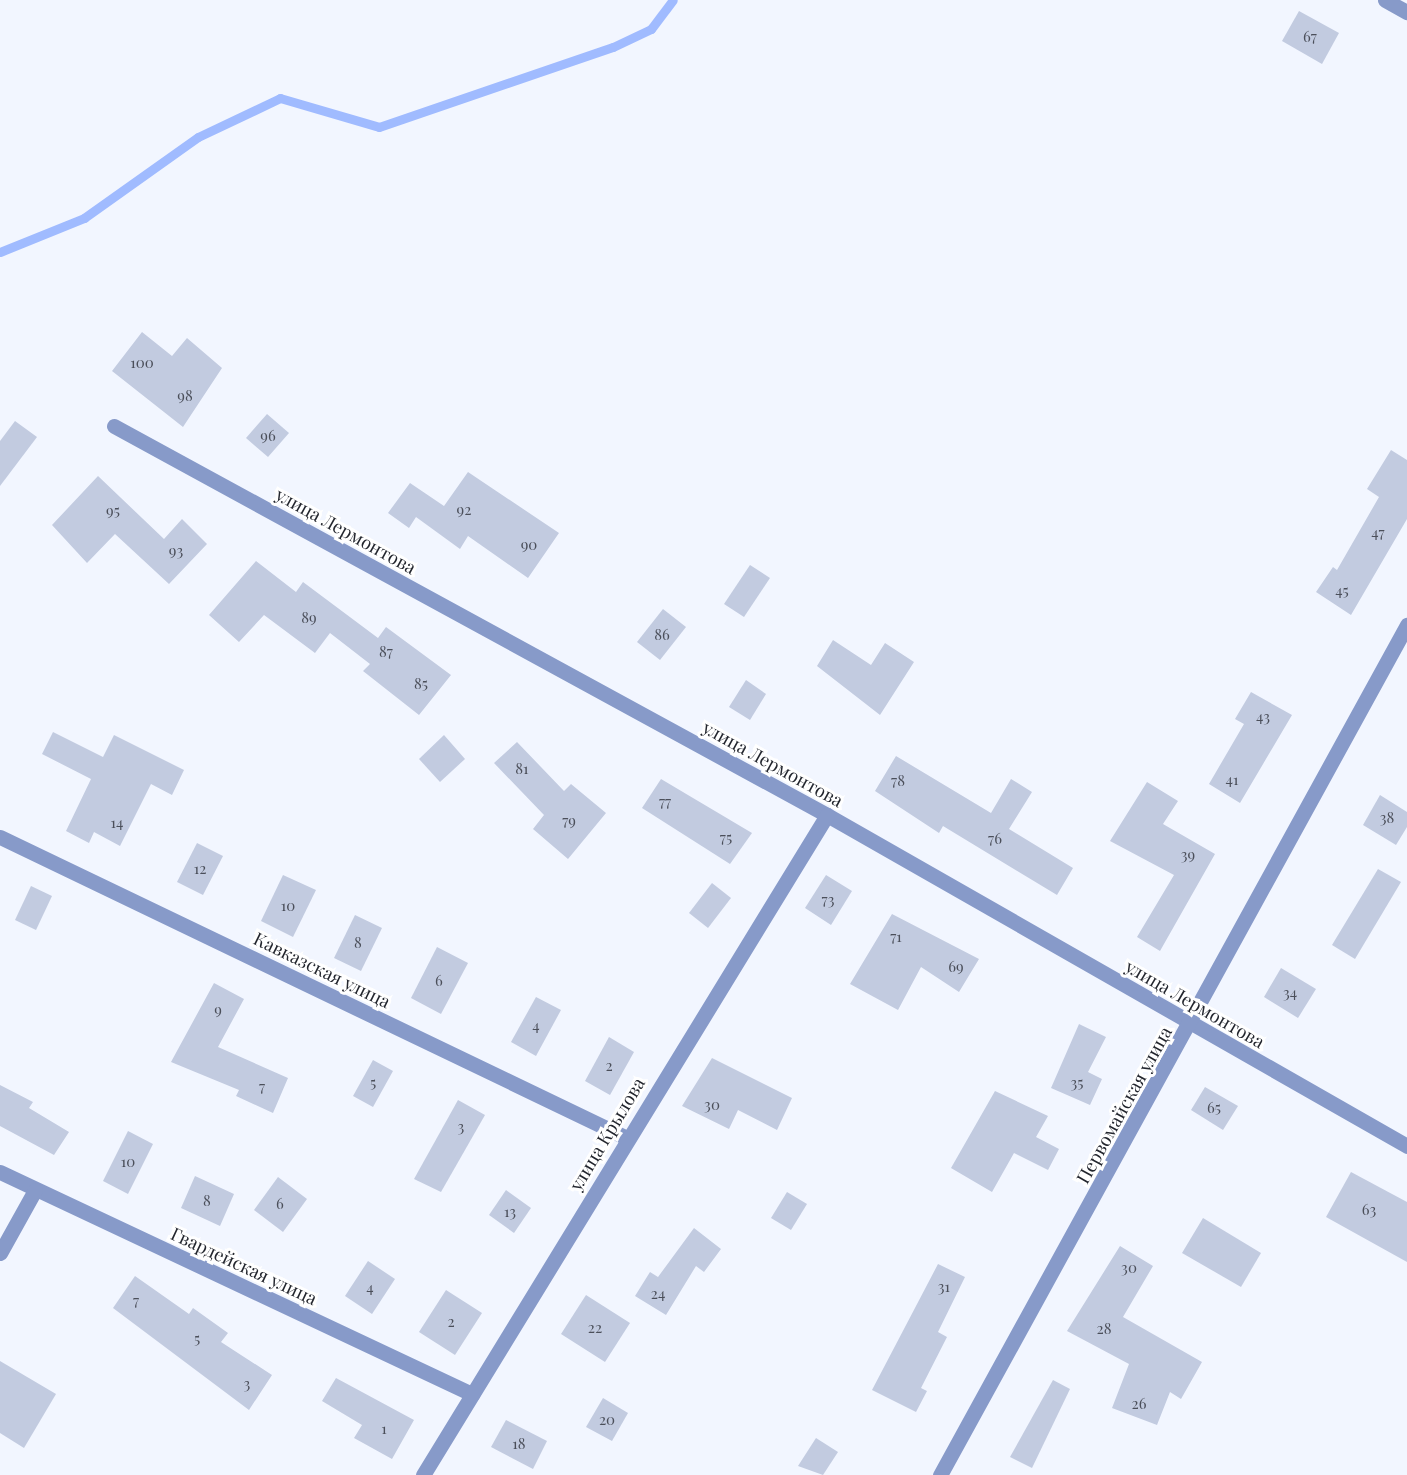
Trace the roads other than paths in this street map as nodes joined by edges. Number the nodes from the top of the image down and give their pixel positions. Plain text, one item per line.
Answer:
1 (1385, 0) edge
2 (1407, 12) edge
3 (114, 426) dead end
4 (1407, 625) edge
5 (827, 815) junction
6 (0, 837) edge
7 (1190, 1024) junction
8 (627, 1138) junction
9 (1407, 1146) edge
10 (0, 1172) edge
11 (34, 1190) junction
12 (0, 1253) edge
13 (472, 1394) junction
14 (423, 1475) edge
15 (940, 1475) edge

1 - 2 street
3 - 5 street, улица Лермонтова
4 - 7 street, Первомайская улица
5 - 7 street, улица Лермонтова
5 - 8 street, улица Крылова
6 - 8 street, Кавказская улица
7 - 9 street, улица Лермонтова
7 - 15 street, Первомайская улица
8 - 13 street, улица Крылова
10 - 11 street, Гвардейская улица
11 - 12 street
11 - 13 street, Гвардейская улица
13 - 14 street, улица Крылова

